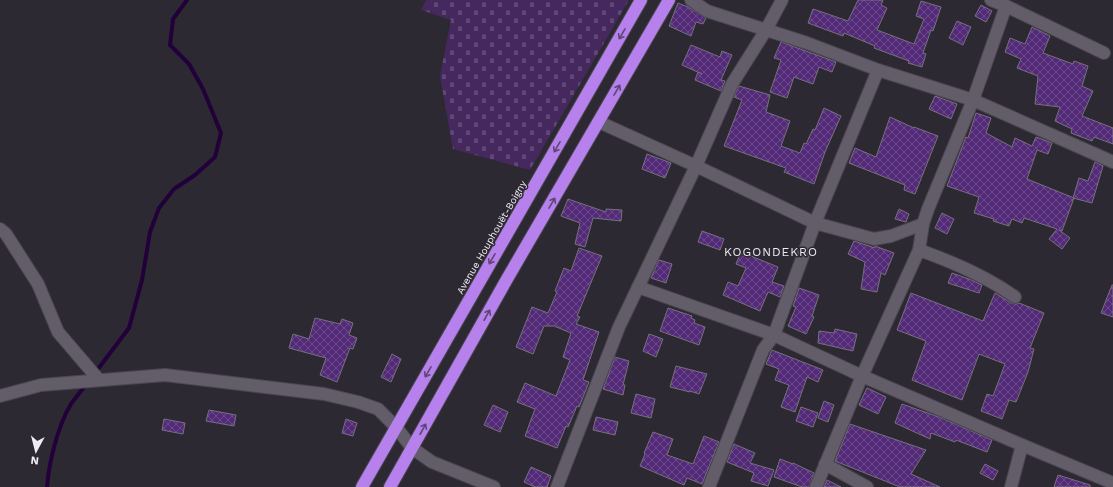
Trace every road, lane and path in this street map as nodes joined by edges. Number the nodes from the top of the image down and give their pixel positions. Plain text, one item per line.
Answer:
1 (641, 0) edge
2 (668, 0) edge
3 (691, 0) edge
4 (782, 0) edge
5 (991, 0) edge
6 (1006, 6) junction
7 (766, 30) junction
8 (1104, 53) dead end
9 (878, 70) junction
10 (973, 100) junction
11 (599, 122) junction
12 (1113, 162) edge
13 (696, 166) junction
14 (815, 223) junction
15 (923, 224) junction
16 (0, 229) edge
17 (919, 250) junction
18 (638, 287) junction
19 (1015, 297) dead end
20 (774, 335) junction
21 (862, 376) junction
22 (99, 380) junction
23 (0, 396) edge
24 (396, 427) junction
25 (1022, 445) junction
26 (412, 448) junction
27 (825, 464) junction
28 (1113, 483) edge
29 (362, 487) edge
30 (390, 487) edge
31 (494, 487) edge
32 (557, 487) edge
33 (709, 487) edge
34 (816, 487) edge
35 (868, 487) edge
36 (1010, 487) edge

1 -> 24 highway, Avenue Houphouët-Boigny
11 -> 2 highway
3 - 7 street
4 - 7 street
5 - 6 street
6 - 8 street
6 - 10 street
7 - 9 street
7 - 13 street
9 - 10 street
9 - 14 street
10 - 12 street
10 - 15 street
11 - 13 street
26 -> 11 highway
13 - 14 street
13 - 18 street
14 - 15 street
14 - 20 street
15 - 17 street
16 - 22 street
17 - 19 street
17 - 21 street
18 - 20 street
18 - 32 street
20 - 21 street
20 - 33 street
21 - 25 street
21 - 27 street
22 - 23 street
22 - 24 street
24 - 26 street
24 - 29 highway, Avenue Houphouët-Boigny
25 - 28 street
25 - 36 street
26 - 30 highway
26 - 31 street
27 - 34 street
27 - 35 street

